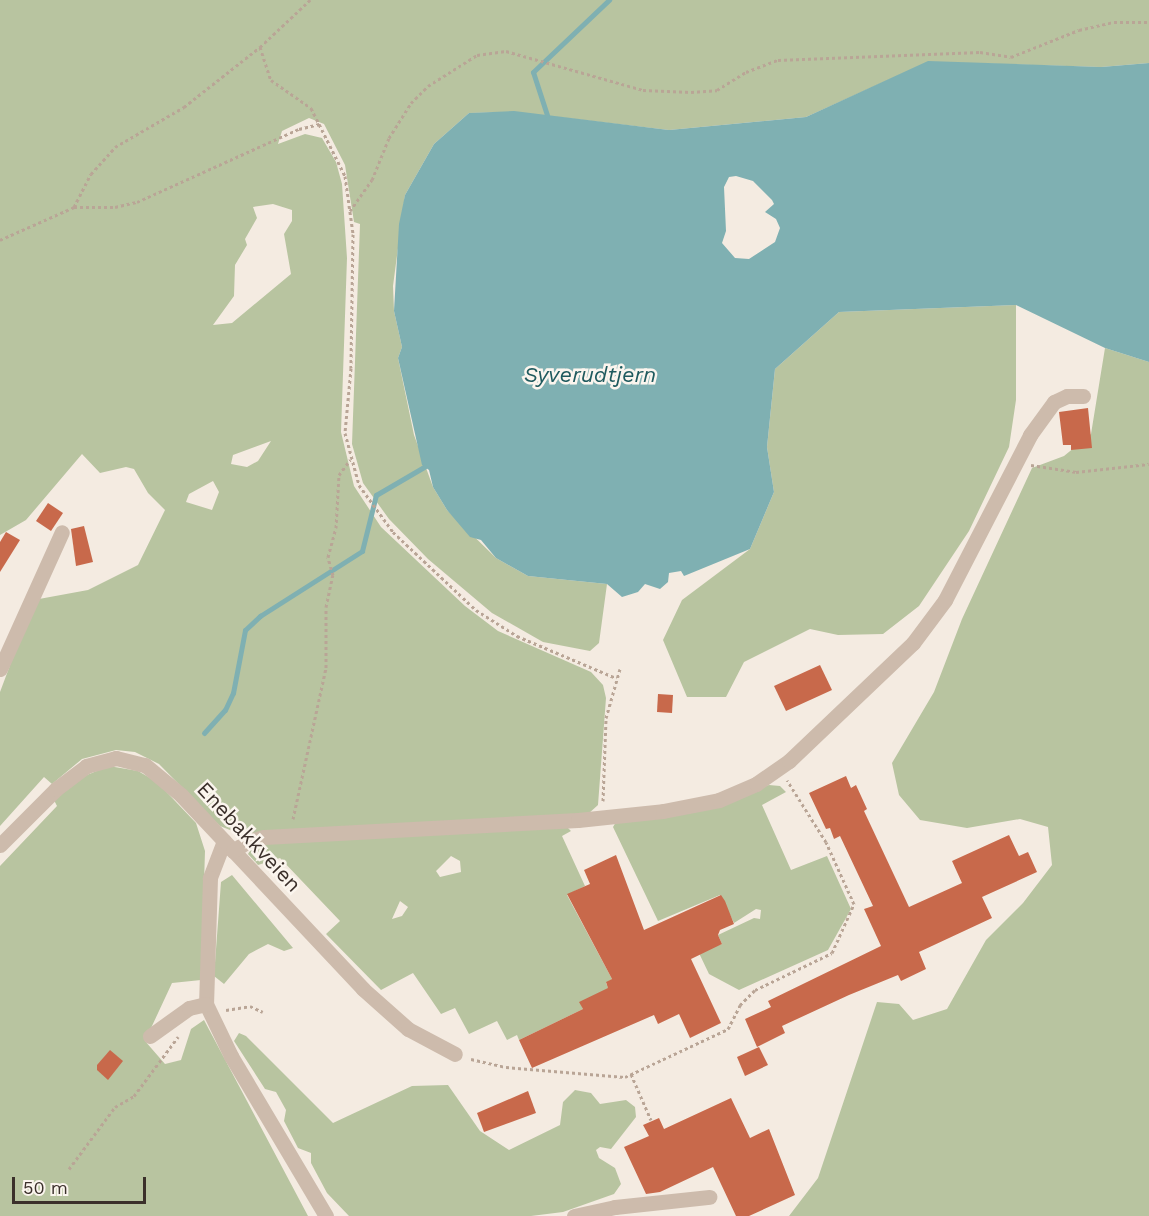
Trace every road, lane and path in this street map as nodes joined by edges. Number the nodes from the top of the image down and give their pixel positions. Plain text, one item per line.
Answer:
1 (310, 0) edge
2 (1149, 22) edge
3 (260, 47) junction
4 (320, 124) junction
5 (74, 207) junction
6 (350, 211) junction
7 (0, 240) edge
8 (1083, 396) dead end
9 (350, 460) junction
10 (1014, 462) junction
11 (1149, 464) edge
12 (62, 532) dead end
13 (0, 669) edge
14 (620, 669) dead end
15 (616, 678) junction
16 (779, 769) junction
17 (603, 818) junction
18 (293, 835) junction
19 (0, 845) edge
20 (229, 846) junction
21 (208, 1009) junction
22 (263, 1012) dead end
23 (150, 1036) dead end
24 (455, 1054) joint
25 (160, 1057) dead end
26 (631, 1074) junction
27 (651, 1120) dead end
28 (69, 1169) dead end
29 (709, 1197) dead end
30 (326, 1216) edge
31 (574, 1216) edge

1 - 3 path
2 - 6 path
3 - 4 path
3 - 5 path
4 - 5 path
4 - 6 path
5 - 7 path
6 - 9 path
8 - 10 street
9 - 15 path
9 - 18 path
10 - 11 path
10 - 16 street
12 - 13 street
14 - 15 path
15 - 17 path
16 - 17 street
16 - 26 path
17 - 18 street
18 - 20 street
19 - 20 street, Enebakkveien
20 - 21 street
20 - 24 street, Enebakkveien
21 - 22 path
21 - 23 street
21 - 30 street
24 - 26 path
25 - 28 path
26 - 27 path
29 - 31 street

